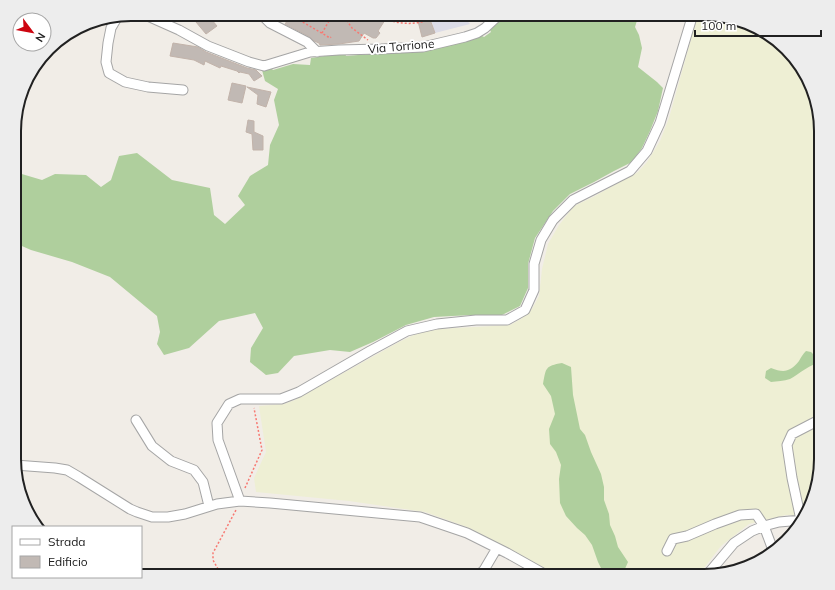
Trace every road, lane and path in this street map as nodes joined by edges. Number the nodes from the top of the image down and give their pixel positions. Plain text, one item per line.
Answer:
1 (159, 21) edge
2 (269, 21) edge
3 (300, 21) edge
4 (329, 21) edge
5 (347, 21) edge
6 (392, 21) edge
7 (426, 21) edge
8 (492, 21) edge
9 (691, 21) edge
10 (114, 22) edge
11 (321, 33) junction
12 (331, 37) dead end
13 (369, 41) dead end
14 (318, 52) junction
15 (183, 90) dead end
16 (252, 400) junction
17 (136, 420) dead end
18 (814, 423) edge
19 (21, 466) edge
20 (245, 488) dead end
21 (240, 502) junction
22 (209, 506) junction
23 (800, 513) edge
24 (796, 521) edge
25 (764, 526) junction
26 (771, 546) edge
27 (497, 548) junction
28 (667, 551) dead end
29 (713, 568) edge
30 (218, 569) edge
31 (485, 569) edge
32 (535, 569) edge

1 - 14 street, Via Torrione
2 - 14 street
3 - 11 path
4 - 11 path
5 - 13 path
6 - 7 path
8 - 14 street, Via Torrione
9 - 16 street
10 - 15 street
11 - 12 path
16 - 20 path
16 - 21 street
17 - 22 street
18 - 23 street
19 - 22 street
21 - 22 street
21 - 27 street
21 - 30 path
24 - 25 street
25 - 26 street
25 - 28 street
25 - 29 street
27 - 31 street
27 - 32 street

